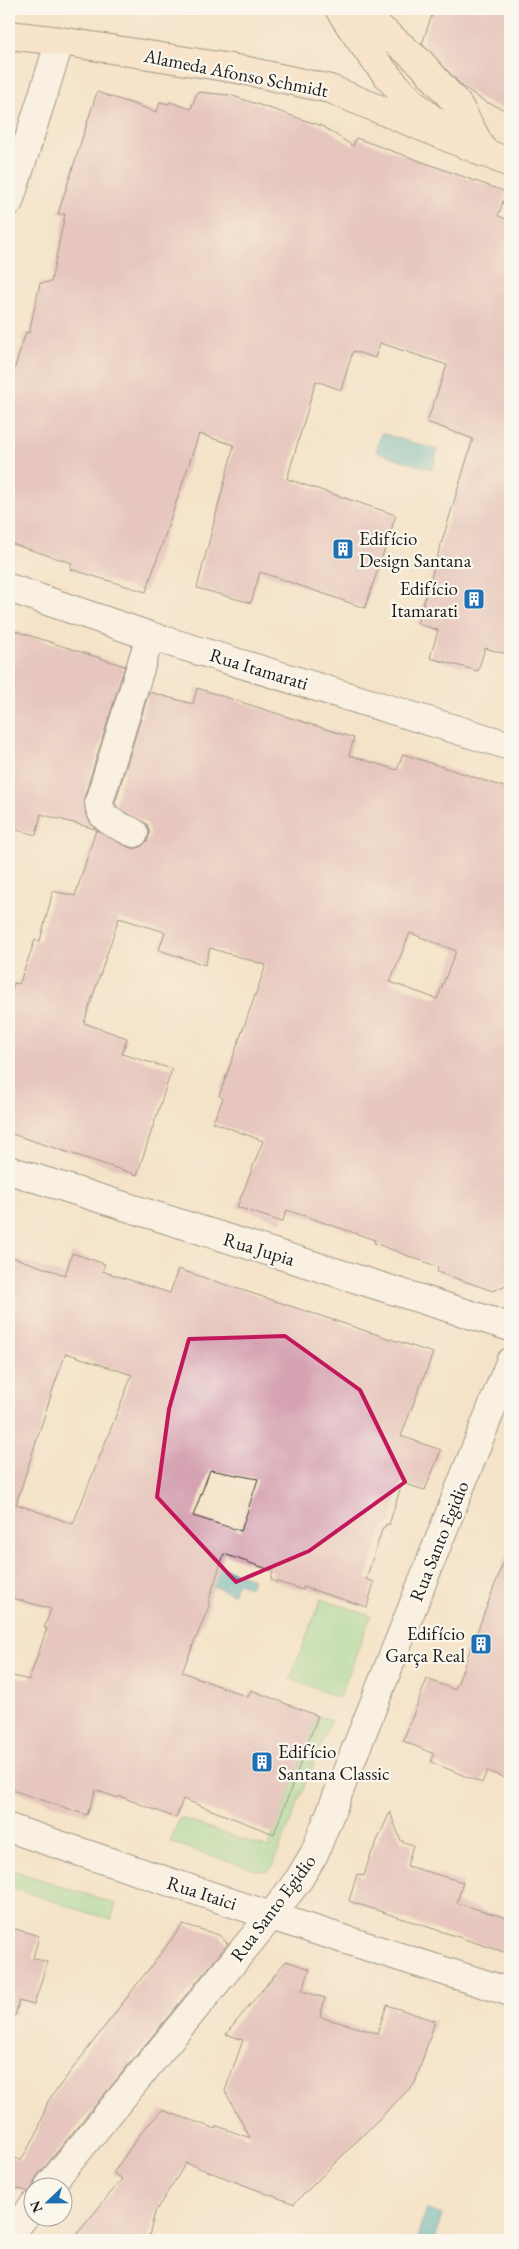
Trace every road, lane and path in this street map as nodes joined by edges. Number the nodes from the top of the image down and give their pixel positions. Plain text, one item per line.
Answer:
1 (339, 9) edge
2 (346, 9) edge
3 (9, 35) edge
4 (60, 41) junction
5 (484, 153) junction
6 (510, 163) edge
7 (9, 202) edge
8 (9, 588) edge
9 (150, 636) junction
10 (510, 746) edge
11 (134, 832) dead end
12 (9, 1170) edge
13 (510, 1327) edge
14 (510, 1362) edge
15 (9, 1828) edge
16 (271, 1916) junction
17 (510, 1992) edge
18 (57, 2176) edge
19 (22, 2220) edge
20 (9, 2236) edge

1 - 5 main road
2 - 5 main road
3 - 4 main road, Alameda Afonso Schmidt
4 - 5 main road, Alameda Afonso Schmidt
4 - 7 street
5 - 6 main road, Alameda Afonso Schmidt
8 - 9 street, Rua Itamarati
9 - 10 street, Rua Itamarati
9 - 11 street
12 - 13 street, Rua Jupia
14 - 16 street, Rua Santo Egidio
15 - 16 street, Rua Itaici
16 - 17 street, Rua Itaici
16 - 18 street, Rua Santo Egidio
19 - 20 street

